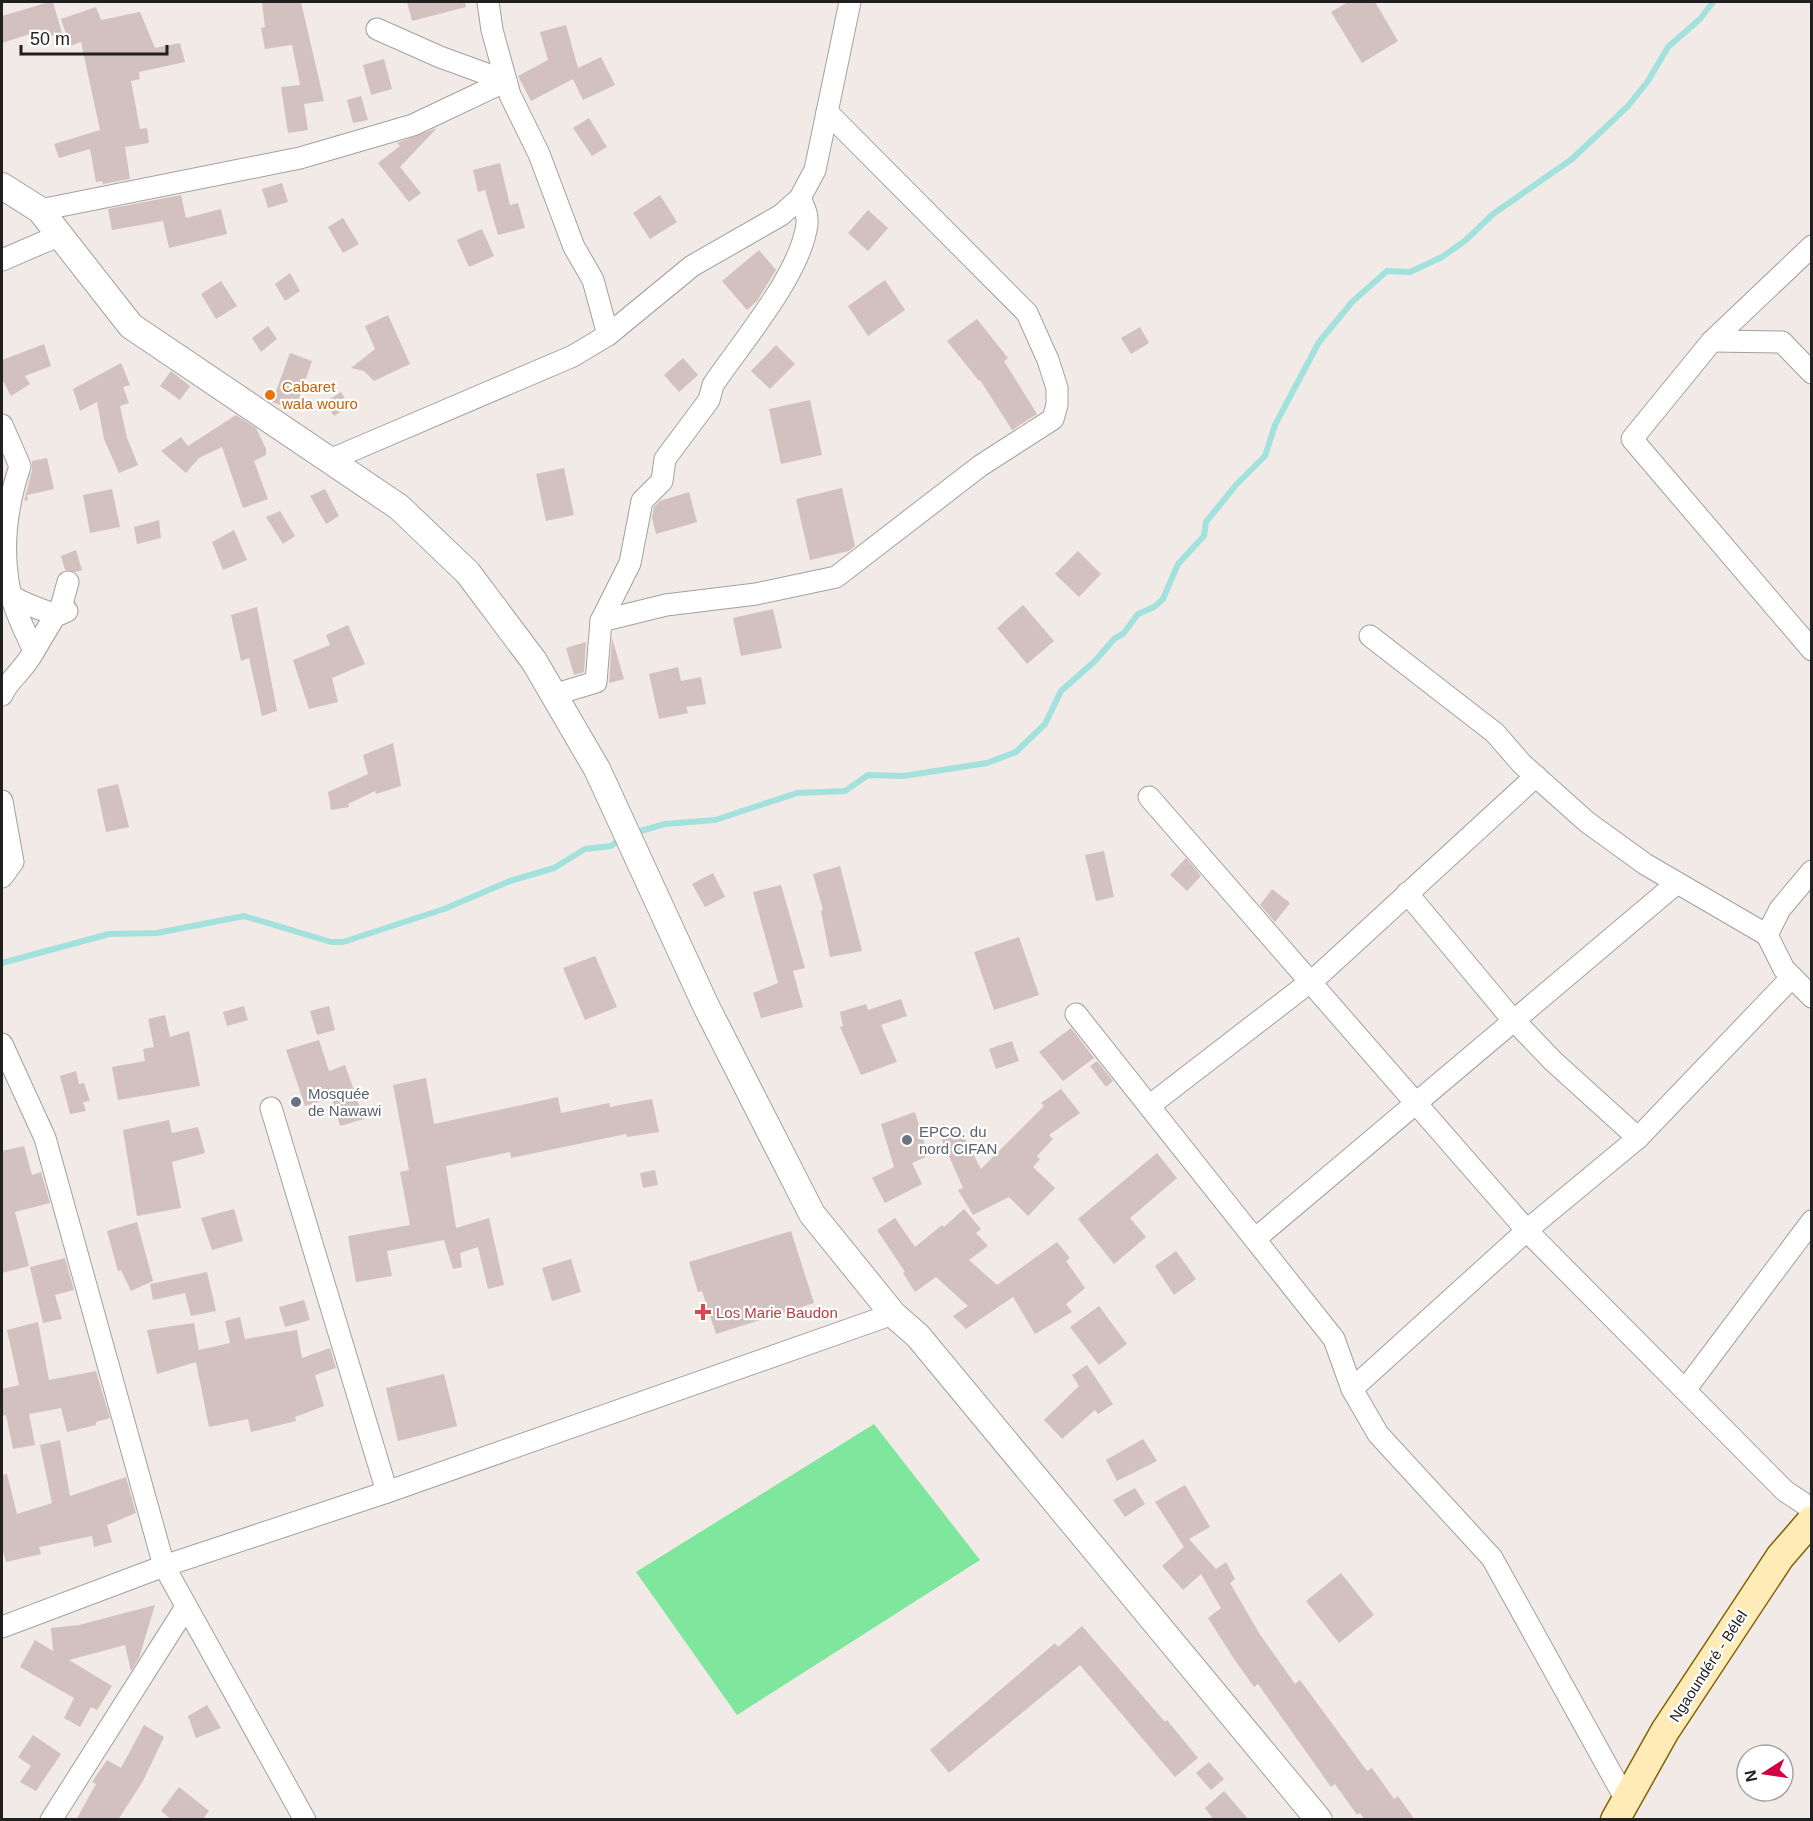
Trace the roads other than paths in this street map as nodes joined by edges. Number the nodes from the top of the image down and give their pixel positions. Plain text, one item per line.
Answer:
1 (488, 2) edge
2 (850, 2) edge
3 (377, 29) dead end
4 (506, 81) junction
5 (827, 112) junction
6 (2, 186) edge
7 (800, 198) junction
8 (40, 210) junction
9 (58, 236) junction
10 (1812, 246) edge
11 (2, 260) edge
12 (608, 335) junction
13 (1712, 341) junction
14 (1812, 373) edge
15 (2, 425) edge
16 (332, 459) junction
17 (68, 582) dead end
18 (7, 592) edge
19 (61, 614) junction
20 (601, 621) junction
21 (1370, 636) dead end
22 (1812, 650) edge
23 (34, 651) junction
24 (553, 694) junction
25 (2, 695) edge
26 (1536, 776) junction
27 (1149, 797) dead end
28 (2, 801) edge
29 (1812, 871) edge
30 (2, 877) edge
31 (1677, 883) junction
32 (1407, 893) junction
33 (1767, 935) junction
34 (1792, 977) junction
35 (1310, 982) junction
36 (1812, 997) edge
37 (1076, 1014) dead end
38 (1514, 1020) junction
39 (2, 1044) edge
40 (1416, 1103) junction
41 (1149, 1106) junction
42 (271, 1107) dead end
43 (1638, 1137) junction
44 (1812, 1221) edge
45 (1527, 1230) junction
46 (1255, 1239) junction
47 (893, 1314) junction
48 (1352, 1389) junction
49 (1685, 1390) junction
50 (387, 1492) junction
51 (1812, 1509) edge
52 (1812, 1520) edge
53 (164, 1566) junction
54 (186, 1607) junction
55 (2, 1627) edge
56 (1621, 1810) edge
57 (51, 1820) edge
58 (305, 1820) edge
59 (1319, 1820) edge

1 - 4 street
2 - 5 street
3 - 4 street
4 - 8 street
4 - 12 street
5 - 7 street
5 - 20 street
6 - 8 street
7 - 12 street
7 - 20 street
8 - 9 street
9 - 11 street
9 - 16 street
10 - 13 street
12 - 16 street
13 - 14 street
13 - 22 street
15 - 18 street
16 - 24 street
17 - 19 street
18 - 19 street
18 - 23 street
19 - 23 street
20 - 24 street
21 - 26 street
23 - 25 street
24 - 47 street
26 - 31 street
26 - 32 street
27 - 35 street
28 - 30 street
29 - 33 street
31 - 33 street
31 - 38 street
32 - 35 street
32 - 38 street
33 - 34 street
34 - 36 street
34 - 43 street
35 - 40 street
35 - 41 street
37 - 41 street
38 - 40 street
38 - 43 street
39 - 53 street
40 - 45 street
40 - 46 street
41 - 46 street
42 - 50 street
43 - 45 street
44 - 49 street
45 - 48 street
45 - 49 street
46 - 48 street
47 - 50 street
47 - 59 street
48 - 56 street
49 - 51 street
50 - 53 street
52 - 56 main road, Ngaoundéré - Bélel
53 - 54 street
53 - 55 street
54 - 57 street
54 - 58 street

